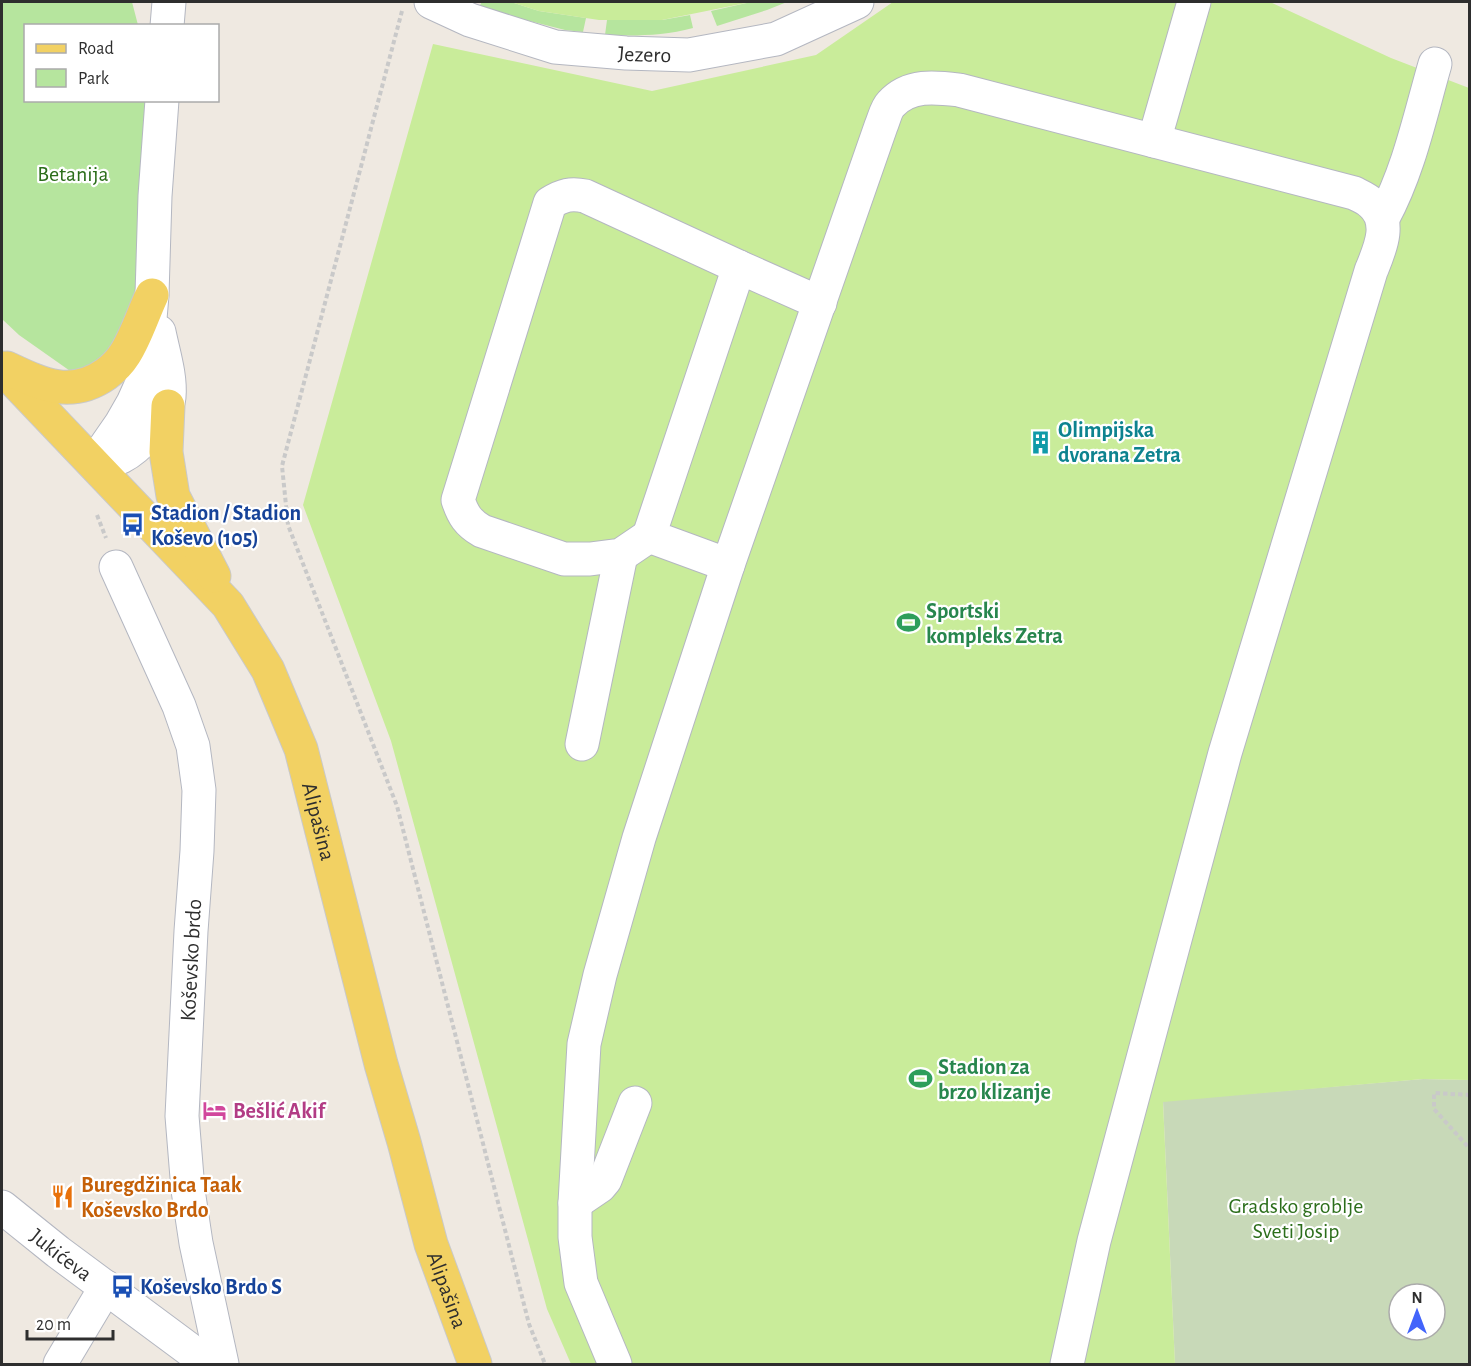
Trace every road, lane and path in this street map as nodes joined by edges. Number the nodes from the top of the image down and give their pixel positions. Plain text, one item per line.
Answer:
1 (404, 2) edge
2 (431, 2) edge
3 (857, 2) edge
4 (1194, 2) edge
5 (1435, 64) dead end
6 (162, 102) edge
7 (1154, 141) junction
8 (1383, 218) junction
9 (739, 267) junction
10 (152, 295) junction
11 (820, 303) junction
12 (2, 367) edge
13 (168, 406) junction
14 (94, 463) junction
15 (649, 536) junction
16 (621, 555) junction
17 (728, 566) junction
18 (116, 567) dead end
19 (228, 605) junction
20 (582, 744) dead end
21 (1470, 1095) edge
22 (635, 1103) dead end
23 (1470, 1149) edge
24 (574, 1203) junction
25 (2, 1207) edge
26 (106, 1287) junction
27 (60, 1365) edge
28 (209, 1365) edge
29 (222, 1365) edge
30 (475, 1365) edge
31 (545, 1365) edge
32 (615, 1365) edge
33 (1067, 1365) edge

1 - 31 path
2 - 3 street, Jezero
4 - 7 street
5 - 8 street
6 - 10 street
7 - 8 street
7 - 11 street
8 - 33 street
9 - 11 street
9 - 15 street
9 - 16 street
10 - 12 main road
10 - 13 street
10 - 14 street
11 - 17 street
12 - 14 main road, Alipašina
13 - 14 street
13 - 19 main road
14 - 19 main road, Alipašina
15 - 16 street
15 - 17 street
16 - 20 street
17 - 24 street
18 - 29 street, Koševsko brdo
19 - 30 main road, Alipašina
21 - 23 path
22 - 24 street
24 - 32 street
25 - 26 street, Jukićeva
26 - 27 street
26 - 28 street, Jukićeva

